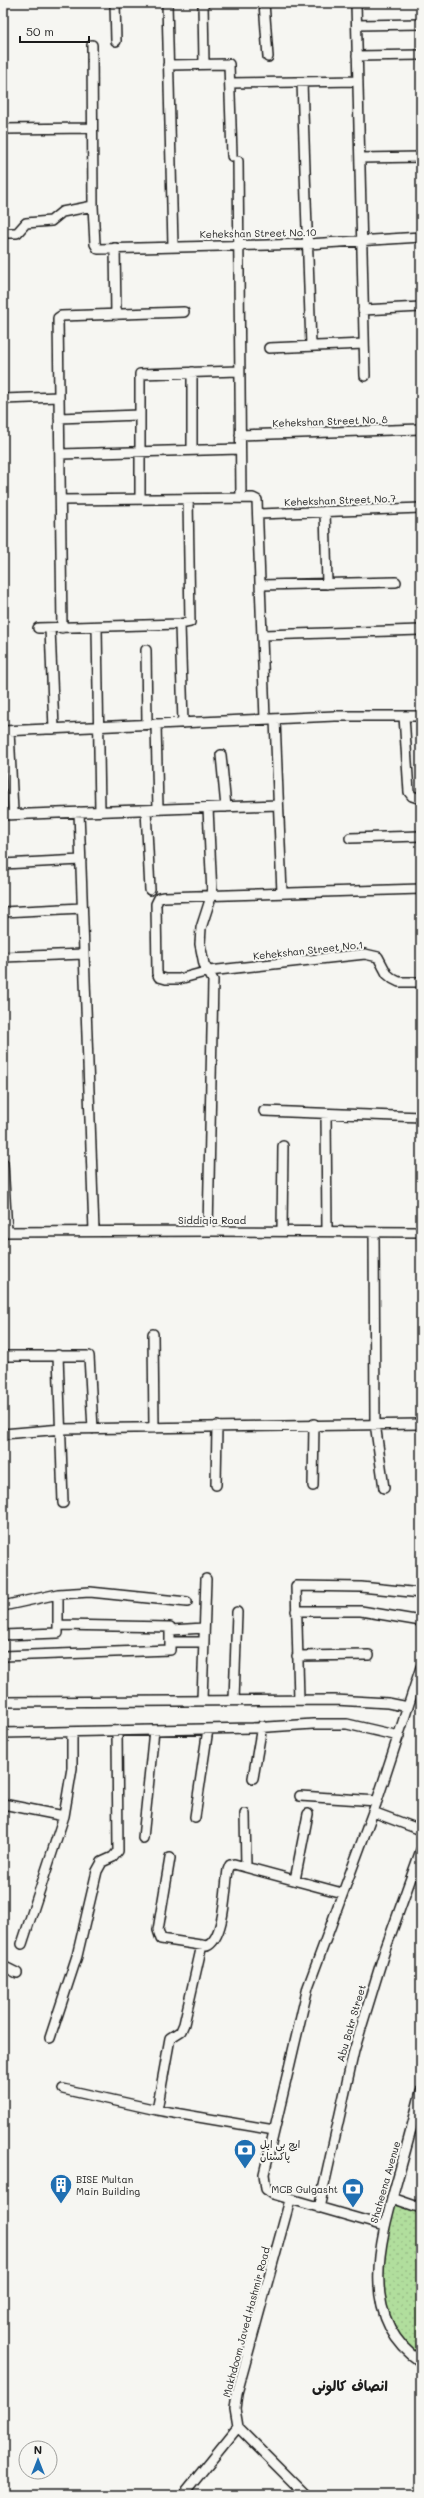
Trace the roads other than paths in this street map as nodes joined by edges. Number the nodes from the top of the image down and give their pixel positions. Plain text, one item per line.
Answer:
1 (116, 3) edge
2 (167, 3) edge
3 (204, 3) edge
4 (264, 3) edge
5 (356, 3) edge
6 (421, 24) edge
7 (356, 25) junction
8 (116, 41) dead end
9 (92, 45) dead end
10 (421, 55) edge
11 (357, 56) junction
12 (268, 57) dead end
13 (204, 64) junction
14 (168, 65) junction
15 (358, 81) junction
16 (302, 82) junction
17 (231, 84) junction
18 (92, 128) junction
19 (3, 129) edge
20 (421, 157) edge
21 (360, 158) junction
22 (93, 206) junction
23 (3, 233) edge
24 (421, 237) edge
25 (362, 240) junction
26 (308, 244) junction
27 (238, 245) junction
28 (172, 246) junction
29 (115, 248) junction
30 (421, 307) edge
31 (363, 310) junction
32 (184, 312) dead end
33 (116, 315) junction
34 (364, 344) junction
35 (311, 346) junction
36 (269, 348) dead end
37 (239, 371) junction
38 (192, 372) junction
39 (365, 376) dead end
40 (59, 397) junction
41 (3, 399) edge
42 (139, 415) junction
43 (59, 418) junction
44 (421, 429) edge
45 (240, 435) junction
46 (240, 449) junction
47 (192, 450) junction
48 (140, 452) junction
49 (60, 454) junction
50 (241, 498) junction
51 (140, 499) junction
52 (188, 499) junction
53 (61, 500) junction
54 (421, 508) edge
55 (325, 511) junction
56 (259, 514) junction
57 (396, 582) dead end
58 (326, 584) junction
59 (261, 585) junction
60 (180, 624) junction
61 (38, 628) dead end
62 (50, 628) junction
63 (62, 628) junction
64 (98, 628) junction
65 (421, 630) edge
66 (263, 635) junction
67 (146, 650) dead end
68 (404, 716) junction
69 (421, 716) edge
70 (270, 719) junction
71 (183, 723) junction
72 (151, 724) junction
73 (98, 726) junction
74 (54, 729) junction
75 (6, 731) edge
76 (221, 755) dead end
77 (421, 799) edge
78 (278, 805) junction
79 (226, 807) junction
80 (208, 808) junction
81 (158, 809) junction
82 (146, 810) junction
83 (13, 811) dead end
84 (100, 811) junction
85 (79, 812) junction
86 (3, 815) edge
87 (421, 836) edge
88 (350, 838) dead end
89 (81, 860) junction
90 (3, 864) edge
91 (421, 888) edge
92 (150, 890) dead end
93 (282, 892) junction
94 (212, 894) junction
95 (82, 908) junction
96 (3, 912) edge
97 (84, 954) junction
98 (3, 958) edge
99 (209, 971) junction
100 (421, 982) edge
101 (264, 1111) dead end
102 (326, 1114) junction
103 (421, 1117) edge
104 (283, 1146) dead end
105 (3, 1163) edge
106 (208, 1230) junction
107 (94, 1231) junction
108 (282, 1231) junction
109 (327, 1231) junction
110 (5, 1232) edge
111 (374, 1232) junction
112 (421, 1232) edge
113 (153, 1334) dead end
114 (3, 1356) edge
115 (58, 1356) junction
116 (374, 1423) junction
117 (314, 1424) junction
118 (421, 1424) edge
119 (217, 1426) junction
120 (154, 1428) junction
121 (62, 1429) junction
122 (93, 1429) junction
123 (3, 1434) edge
124 (216, 1484) dead end
125 (313, 1486) dead end
126 (384, 1488) dead end
127 (63, 1503) dead end
128 (206, 1579) dead end
129 (421, 1593) edge
130 (58, 1594) junction
131 (187, 1602) dead end
132 (3, 1606) edge
133 (296, 1611) junction
134 (237, 1612) dead end
135 (421, 1621) edge
136 (59, 1625) junction
137 (204, 1628) junction
138 (171, 1630) junction
139 (3, 1635) edge
140 (170, 1642) junction
141 (204, 1642) junction
142 (369, 1655) dead end
143 (3, 1656) edge
144 (298, 1656) junction
145 (421, 1667) edge
146 (202, 1700) junction
147 (234, 1700) junction
148 (299, 1700) junction
149 (3, 1702) edge
150 (408, 1707) junction
151 (262, 1726) junction
152 (208, 1729) junction
153 (154, 1730) junction
154 (117, 1731) junction
155 (72, 1732) junction
156 (3, 1733) edge
157 (398, 1736) junction
158 (253, 1778) dead end
159 (300, 1796) dead end
160 (377, 1801) junction
161 (3, 1804) edge
162 (373, 1812) junction
163 (246, 1814) dead end
164 (308, 1814) dead end
165 (64, 1816) junction
166 (195, 1817) dead end
167 (421, 1830) edge
168 (143, 1838) dead end
169 (421, 1850) edge
170 (170, 1858) dead end
171 (246, 1867) junction
172 (295, 1880) junction
173 (342, 1893) junction
174 (22, 1944) dead end
175 (202, 1946) junction
176 (3, 1966) edge
177 (17, 1973) dead end
178 (50, 2038) dead end
179 (63, 2089) dead end
180 (421, 2092) edge
181 (157, 2110) junction
182 (417, 2126) edge
183 (274, 2130) junction
184 (392, 2198) junction
185 (290, 2200) junction
186 (319, 2208) junction
187 (421, 2208) edge
188 (384, 2226) junction
189 (421, 2362) edge
190 (238, 2427) junction
191 (183, 2495) edge
192 (306, 2495) edge

1 - 8 street
2 - 14 street
3 - 13 street
4 - 12 street
5 - 7 street
6 - 7 street
7 - 11 street
9 - 18 street
10 - 11 street
11 - 15 street
13 - 14 street
13 - 17 street
14 - 28 street
15 - 16 street
15 - 21 street
16 - 17 street
16 - 26 street
17 - 27 street
18 - 19 street
18 - 22 street
20 - 21 street
21 - 25 street
22 - 23 street
22 - 29 street, Kehekshan Street No.10
24 - 25 street, Kehekshan Street No.10
25 - 26 street, Kehekshan Street No.10
25 - 31 street
26 - 27 street, Kehekshan Street No.10
26 - 35 street
27 - 28 street, Kehekshan Street No.10
27 - 37 street
28 - 29 street, Kehekshan Street No.10
29 - 33 street
30 - 31 street
31 - 34 street
32 - 33 street
33 - 40 street
34 - 35 street
34 - 39 street
35 - 36 street
37 - 38 street
37 - 45 street
38 - 42 street
38 - 47 street
40 - 41 street
40 - 43 street
42 - 43 street
42 - 48 street
43 - 49 street
44 - 45 street, Kehekshan Street No. 8
45 - 46 street
46 - 47 street
46 - 50 street
47 - 48 street
48 - 49 street
48 - 51 street
49 - 53 street
50 - 52 street
50 - 56 street
51 - 52 street
51 - 53 street
52 - 60 street
53 - 63 street
54 - 55 street, Kehekshan Street No.7
55 - 56 street, Kehekshan Street No.7
55 - 58 street
56 - 59 street
57 - 58 street
58 - 59 street
59 - 66 street
60 - 64 street
60 - 71 street
61 - 62 street
62 - 63 street
62 - 74 street
63 - 64 street
64 - 73 street
65 - 66 street
66 - 70 street
67 - 72 street
68 - 69 street
68 - 70 street
68 - 77 street
70 - 71 street
70 - 78 street
71 - 72 street
72 - 73 street
72 - 81 street
73 - 74 street
73 - 84 street
74 - 75 street
75 - 83 street
76 - 79 street
78 - 79 street
78 - 93 street
79 - 80 street
80 - 81 street
80 - 94 street
81 - 82 street
82 - 84 street
82 - 92 street
84 - 85 street
85 - 86 street
85 - 89 street
87 - 88 street
89 - 90 street
89 - 95 street
91 - 93 street
93 - 94 street
94 - 99 street
94 - 99 street, Kehekshan Street No.1
95 - 96 street
95 - 97 street
97 - 98 street
97 - 107 street
99 - 100 street, Kehekshan Street No.1
99 - 106 street
101 - 102 street
102 - 103 street
102 - 109 street
104 - 108 street
105 - 110 street
106 - 107 street, Siddiqia Road
106 - 108 street, Siddiqia Road
107 - 110 street, Siddiqia Road
108 - 109 street, Siddiqia Road
109 - 111 street, Siddiqia Road
111 - 112 street, Siddiqia Road
111 - 116 street
113 - 120 street
114 - 115 street
115 - 121 street
115 - 122 street
116 - 117 street
116 - 118 street
116 - 126 street
117 - 119 street
117 - 125 street
119 - 120 street
119 - 124 street
120 - 122 street
121 - 122 street
121 - 123 street
121 - 127 street
128 - 137 street
129 - 133 street
130 - 131 street
130 - 132 street
130 - 136 street
133 - 135 street
133 - 144 street
134 - 147 street
136 - 138 street
136 - 139 street
137 - 138 street
137 - 141 street
138 - 140 street
140 - 141 street
140 - 143 street
141 - 146 street
142 - 144 street
144 - 148 street
145 - 150 street
146 - 147 street
146 - 149 street
147 - 148 street
148 - 150 street
150 - 157 street
151 - 152 street
151 - 157 street
151 - 158 street
152 - 153 street
152 - 166 street
153 - 154 street
153 - 168 street
154 - 155 street
154 - 178 street
155 - 156 street
155 - 165 street
157 - 160 street
159 - 160 street
160 - 162 street
161 - 165 street
162 - 167 street
162 - 173 street
163 - 171 street
164 - 172 street
165 - 174 street
169 - 186 street, Abu Bakr Street
170 - 175 street
171 - 172 street
171 - 175 street
172 - 173 street
173 - 183 street
175 - 181 street
176 - 177 street
179 - 181 street
180 - 182 street, Shaheena Avenue
181 - 183 street
182 - 184 street, Shaheena Avenue
183 - 185 street
184 - 187 street
184 - 188 street, Shaheena Avenue
185 - 186 street
185 - 190 street, Makhdoom Javed Hashmir Road
186 - 188 street
188 - 189 street, Shaheena Avenue
190 - 191 street
190 - 192 street

